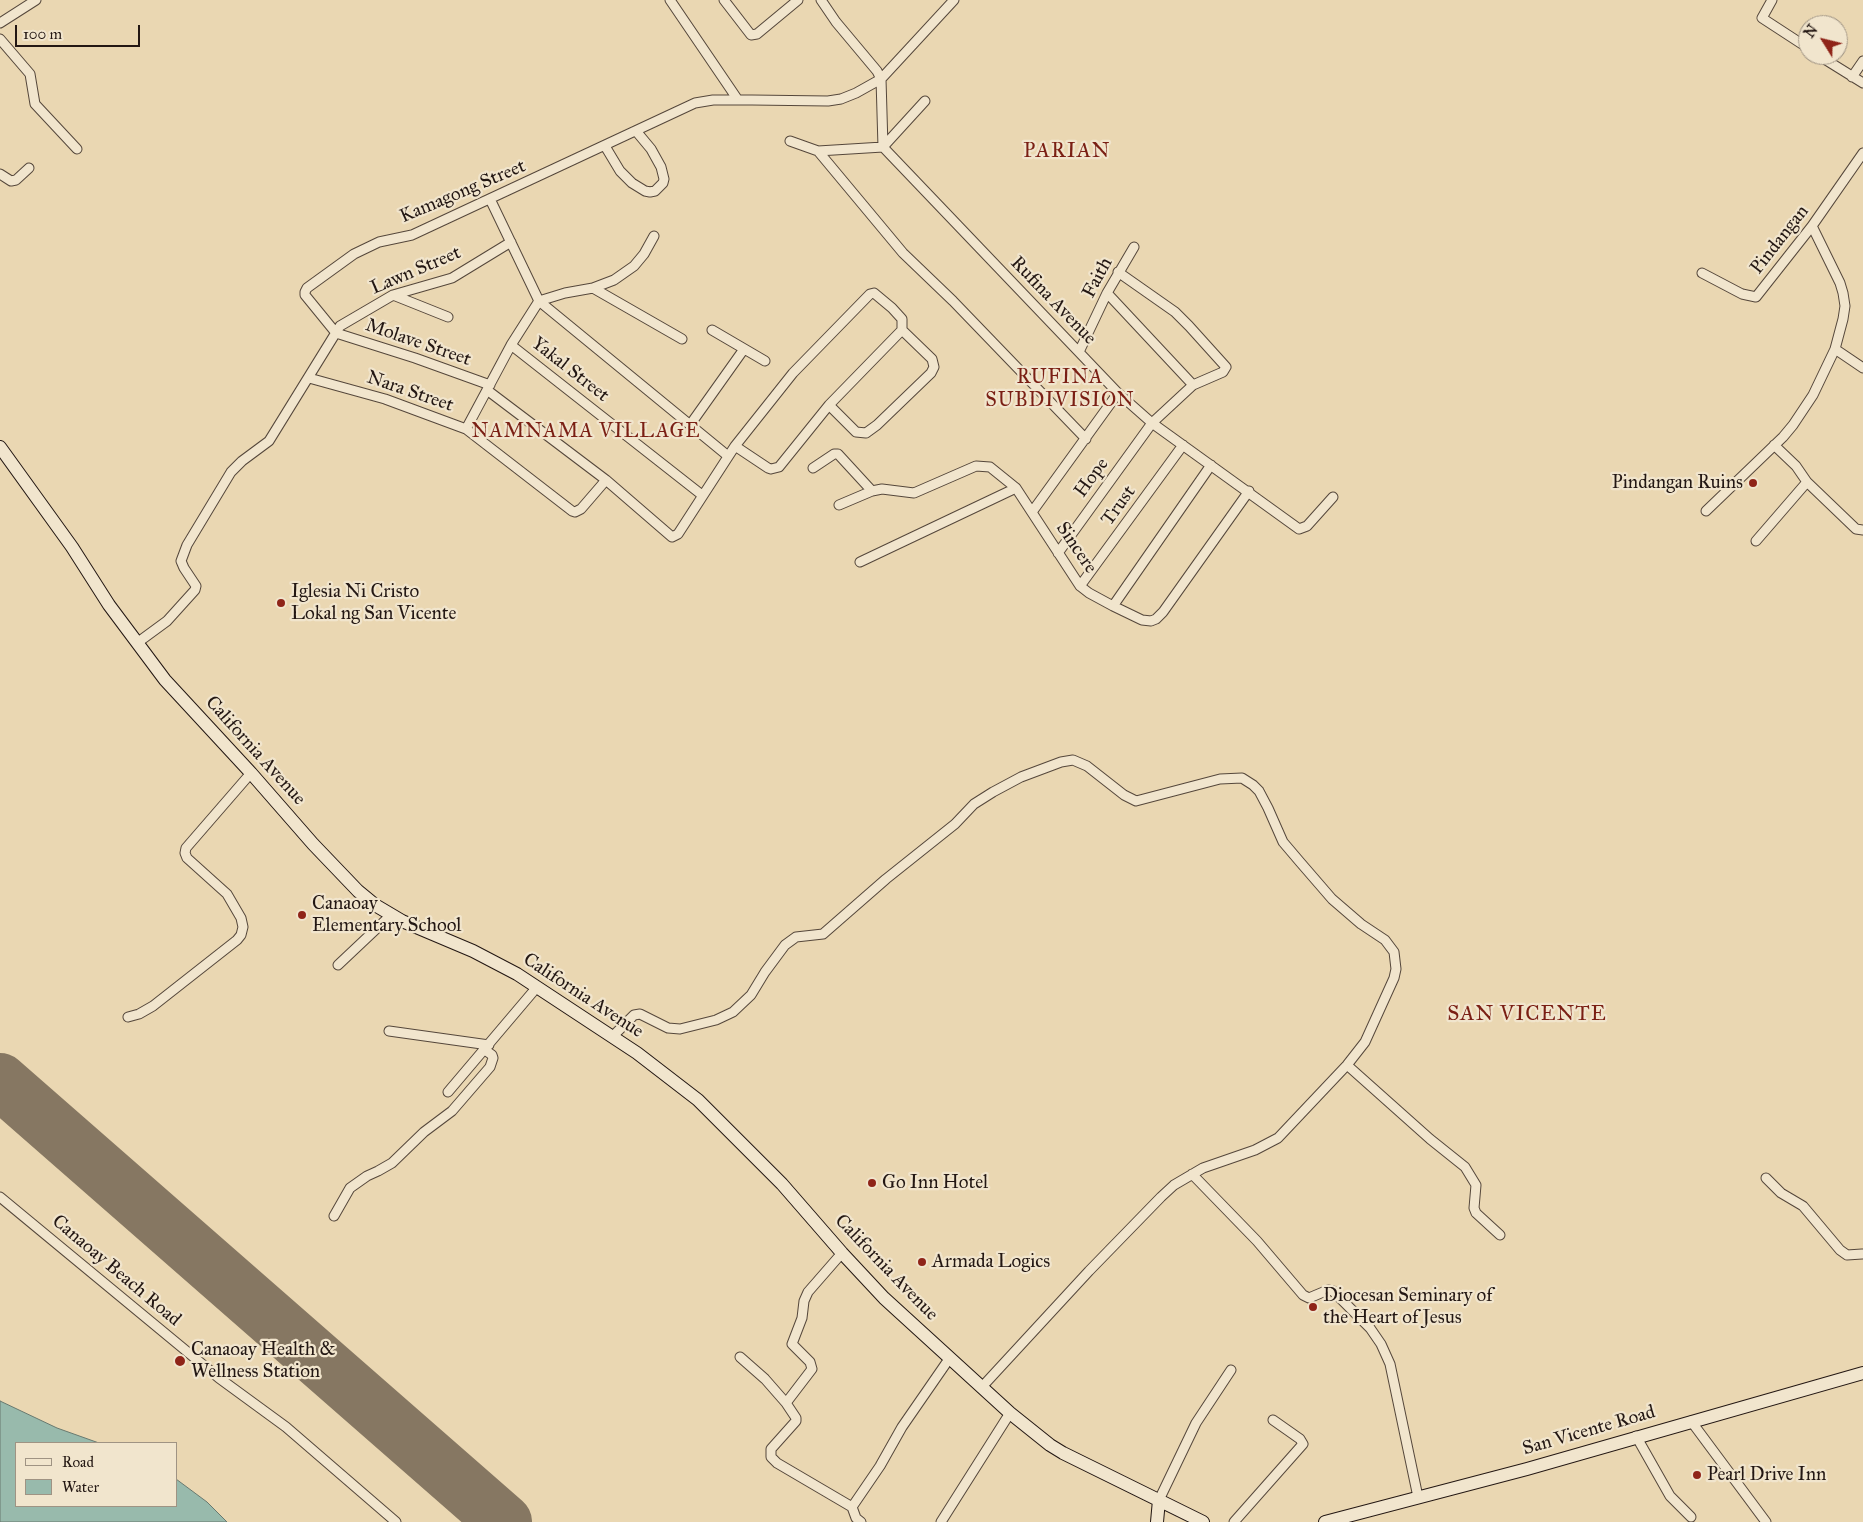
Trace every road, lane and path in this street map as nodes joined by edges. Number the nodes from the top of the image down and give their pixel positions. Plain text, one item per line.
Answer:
1 (36, 0) edge
2 (670, 0) edge
3 (798, 0) edge
4 (820, 0) edge
5 (954, 0) edge
6 (1772, 0) edge
7 (726, 1) edge
8 (0, 23) edge
9 (0, 39) edge
10 (1798, 41) edge
11 (1863, 61) edge
12 (1833, 65) edge
13 (1852, 77) junction
14 (881, 79) junction
15 (1863, 83) edge
16 (738, 100) junction
17 (925, 101) dead end
18 (636, 131) junction
19 (790, 141) dead end
20 (605, 146) junction
21 (884, 146) junction
22 (77, 149) dead end
23 (818, 151) junction
24 (1863, 153) edge
25 (28, 168) dead end
26 (0, 174) edge
27 (490, 199) junction
28 (1812, 226) junction
29 (654, 236) dead end
30 (511, 242) junction
31 (1134, 247) dead end
32 (1118, 272) junction
33 (1702, 274) dead end
34 (593, 288) junction
35 (1107, 293) junction
36 (392, 295) junction
37 (539, 301) junction
38 (448, 317) dead end
39 (712, 330) dead end
40 (902, 330) junction
41 (336, 333) junction
42 (682, 339) dead end
43 (511, 344) junction
44 (744, 349) junction
45 (1835, 349) junction
46 (1079, 352) junction
47 (766, 361) dead end
48 (1863, 368) edge
49 (309, 378) junction
50 (1193, 386) junction
51 (488, 388) junction
52 (1118, 393) junction
53 (829, 405) junction
54 (1152, 423) junction
55 (690, 426) junction
56 (466, 429) junction
57 (1086, 439) junction
58 (1183, 445) junction
59 (1774, 445) junction
60 (735, 446) junction
61 (0, 447) edge
62 (728, 456) junction
63 (1211, 465) junction
64 (813, 468) dead end
65 (606, 480) junction
66 (1808, 482) junction
67 (1016, 488) junction
68 (872, 491) junction
69 (1249, 492) junction
70 (702, 495) junction
71 (1333, 497) dead end
72 (839, 505) dead end
73 (1706, 511) dead end
74 (1032, 512) junction
75 (1863, 530) edge
76 (1756, 541) dead end
77 (1058, 553) junction
78 (860, 562) dead end
79 (1080, 586) junction
80 (1113, 606) junction
81 (137, 643) junction
82 (251, 773) junction
83 (391, 915) junction
84 (338, 965) dead end
85 (537, 987) junction
86 (128, 1017) dead end
87 (389, 1031) dead end
88 (612, 1037) junction
89 (487, 1047) junction
90 (1347, 1065) junction
91 (448, 1092) dead end
92 (1192, 1174) junction
93 (1766, 1178) dead end
94 (0, 1197) edge
95 (334, 1216) dead end
96 (1500, 1235) dead end
97 (842, 1253) junction
98 (1863, 1254) edge
99 (740, 1357) dead end
100 (949, 1359) junction
101 (1231, 1370) dead end
102 (1863, 1373) edge
103 (981, 1388) junction
104 (786, 1403) junction
105 (1010, 1413) junction
106 (1273, 1420) dead end
107 (1691, 1421) junction
108 (1636, 1436) junction
109 (1418, 1497) junction
110 (1158, 1500) junction
111 (852, 1507) junction
112 (1691, 1517) dead end
113 (396, 1522) edge
114 (861, 1522) edge
115 (941, 1522) edge
116 (1157, 1522) edge
117 (1203, 1522) edge
118 (1234, 1522) edge
119 (1325, 1522) edge
120 (1766, 1522) edge

1 - 8 street
2 - 16 street
3 - 7 street
4 - 14 street
5 - 14 street, Kamagong Street
6 - 10 street
9 - 22 street
11 - 13 street
12 - 13 street
13 - 15 street
14 - 16 street, Kamagong Street
14 - 21 street
16 - 18 street, Kamagong Street
17 - 21 street
18 - 20 street, Kamagong Street
18 - 20 street
19 - 23 street
20 - 27 street, Kamagong Street
21 - 23 street
21 - 46 street, Rufina Avenue
23 - 57 street
24 - 28 street, Pindangan
25 - 26 street
27 - 30 street
27 - 41 street, Kamagong Street
28 - 33 street, Pindangan
28 - 45 street
29 - 34 street
30 - 36 street, Lawn Street
30 - 37 street
31 - 32 street, Faith
32 - 35 street, Faith
32 - 50 street, Hope
34 - 37 street
34 - 42 street
35 - 46 street, Faith
35 - 50 street
36 - 38 street
36 - 41 street, Lawn Street
37 - 43 street
37 - 55 street
39 - 44 street
40 - 53 street
40 - 53 street
40 - 60 street
41 - 49 street
41 - 51 street, Molave Street
43 - 51 street
43 - 70 street, Yakal Street
44 - 47 street
44 - 55 street
45 - 48 street
45 - 59 street
46 - 52 street, Rufina Avenue
49 - 56 street, Nara Street
49 - 81 street
50 - 54 street, Hope
51 - 56 street
51 - 65 street, Molave Street
52 - 54 street, Rufina Avenue
52 - 57 street
53 - 60 street
54 - 58 street, Rufina Avenue
54 - 77 street, Hope
55 - 62 street
56 - 65 street, Nara Street
57 - 74 street
58 - 63 street, Rufina Avenue
58 - 79 street, Trust
59 - 66 street
59 - 73 street
60 - 62 street
61 - 81 street, California Avenue
62 - 70 street
63 - 69 street, Rufina Avenue
63 - 80 street
64 - 68 street
65 - 70 street
66 - 75 street
66 - 76 street
67 - 68 street, Sincere
67 - 74 street, Sincere
67 - 78 street
68 - 72 street, Sincere
69 - 71 street, Rufina Avenue
69 - 80 street, Sincere
74 - 77 street, Sincere
77 - 79 street, Sincere
79 - 80 street, Sincere
81 - 82 street, California Avenue
82 - 83 street, California Avenue
82 - 86 street
83 - 84 street
83 - 85 street, California Avenue
85 - 88 street, California Avenue
85 - 89 street
87 - 89 street
88 - 90 street
88 - 97 street, California Avenue
89 - 91 street
89 - 95 street
90 - 92 street
90 - 96 street
92 - 103 street
92 - 109 street
93 - 98 street
94 - 113 street, Canaoay Beach Road
97 - 100 street, California Avenue
97 - 104 street
99 - 104 street
100 - 103 street, California Avenue
100 - 111 street
101 - 110 street
102 - 107 street, San Vicente Road
103 - 105 street, California Avenue
104 - 111 street
105 - 110 street, California Avenue
105 - 115 street
106 - 118 street
107 - 108 street, San Vicente Road
107 - 120 street
108 - 109 street, San Vicente Road
108 - 112 street
109 - 119 street, San Vicente Road
110 - 116 street
110 - 117 street, California Avenue
111 - 114 street

